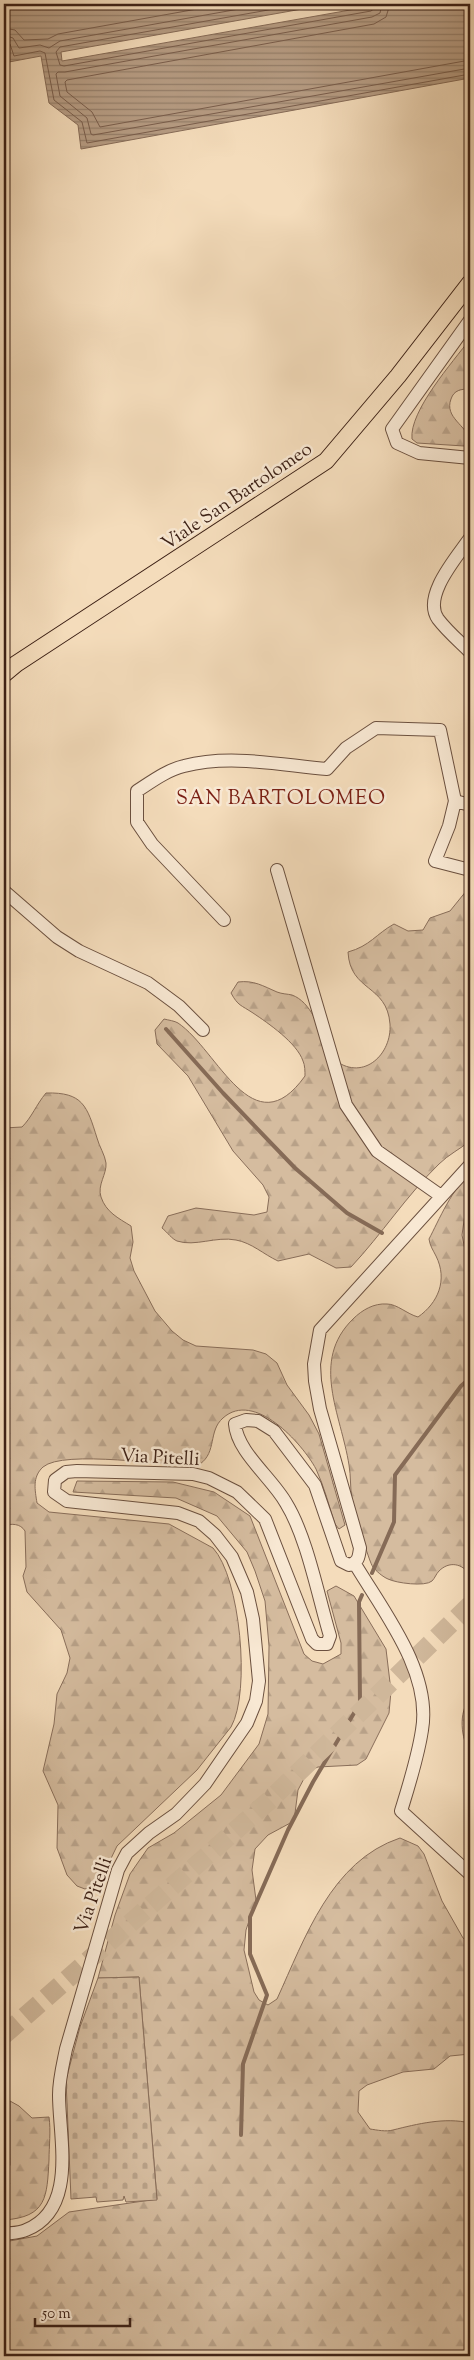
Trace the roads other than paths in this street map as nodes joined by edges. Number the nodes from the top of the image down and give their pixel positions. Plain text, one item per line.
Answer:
1 (470, 283) edge
2 (470, 320) edge
3 (470, 458) edge
4 (470, 538) edge
5 (470, 652) edge
6 (4, 674) edge
7 (455, 801) junction
8 (470, 805) edge
9 (277, 870) dead end
10 (470, 870) edge
11 (4, 891) edge
12 (224, 920) dead end
13 (203, 1030) dead end
14 (470, 1165) edge
15 (441, 1196) junction
16 (355, 1564) junction
17 (470, 1874) edge
18 (4, 2234) edge

1 - 6 main road, Viale San Bartolomeo
2 - 3 street
4 - 5 street
7 - 8 street
7 - 10 street
7 - 12 street
9 - 15 street
11 - 13 street
14 - 15 street
15 - 16 street
16 - 17 street
16 - 18 street, Via Pitelli

